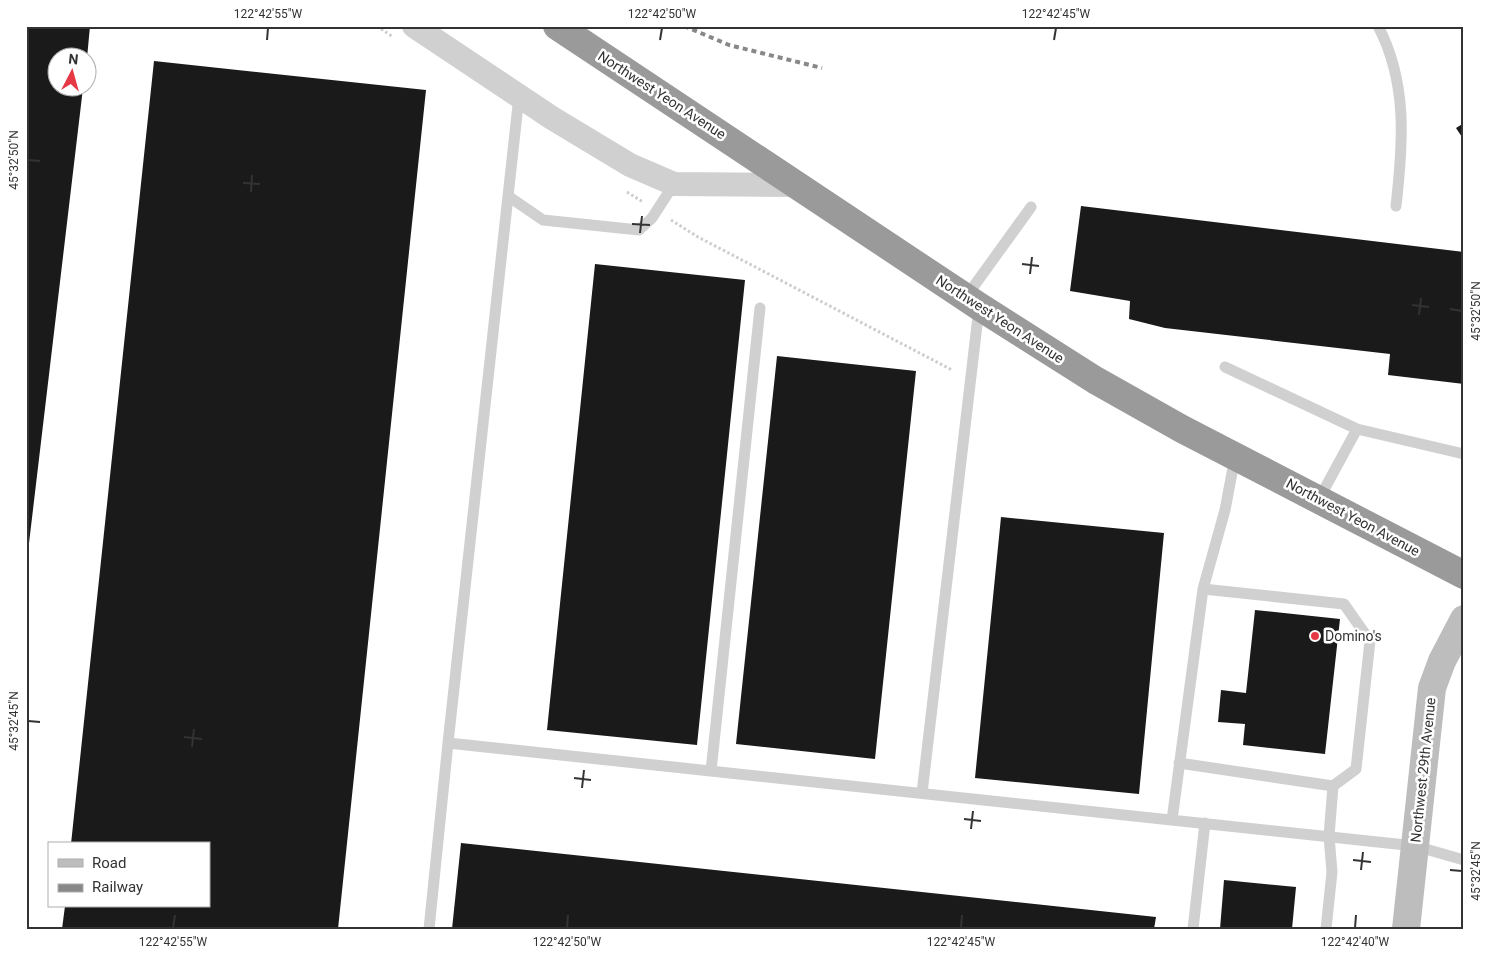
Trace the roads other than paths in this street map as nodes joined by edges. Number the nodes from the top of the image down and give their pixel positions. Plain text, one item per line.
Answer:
1 (414, 26) edge
2 (558, 26) edge
3 (1378, 26) edge
4 (519, 96) junction
5 (674, 184) junction
6 (798, 185) junction
7 (508, 196) junction
8 (1031, 206) dead end
9 (1396, 206) dead end
10 (972, 302) junction
11 (760, 308) dead end
12 (1225, 368) dead end
13 (1357, 428) junction
14 (1464, 454) edge
15 (1235, 456) junction
16 (1319, 499) junction
17 (1464, 575) edge
18 (1203, 589) junction
19 (1464, 619) edge
20 (448, 744) junction
21 (1180, 763) junction
22 (711, 771) junction
23 (1333, 786) junction
24 (922, 793) junction
25 (1172, 820) junction
26 (1205, 823) junction
27 (1330, 836) junction
28 (1416, 846) junction
29 (1464, 860) edge
30 (428, 929) edge
31 (1193, 929) edge
32 (1326, 929) edge
33 (1406, 929) edge

1 - 4 street
2 - 6 highway, Northwest Yeon Avenue
3 - 9 lane
4 - 5 street
4 - 7 lane
5 - 6 street
5 - 7 lane
6 - 10 highway, Northwest Yeon Avenue
7 - 20 lane
8 - 10 lane
10 - 15 highway, Northwest Yeon Avenue
10 - 24 lane
11 - 22 lane
12 - 13 lane
13 - 14 lane
13 - 16 lane
15 - 16 highway, Northwest Yeon Avenue
15 - 18 lane
16 - 17 highway, Northwest Yeon Avenue
18 - 21 lane
18 - 23 lane
19 - 28 street, Northwest 29th Avenue
20 - 22 lane
20 - 30 lane
21 - 23 lane
21 - 25 lane
22 - 24 lane
23 - 27 lane
24 - 25 lane
25 - 26 lane
26 - 27 lane
26 - 31 lane
27 - 28 lane
27 - 32 lane
28 - 29 lane
28 - 33 street, Northwest 29th Avenue

